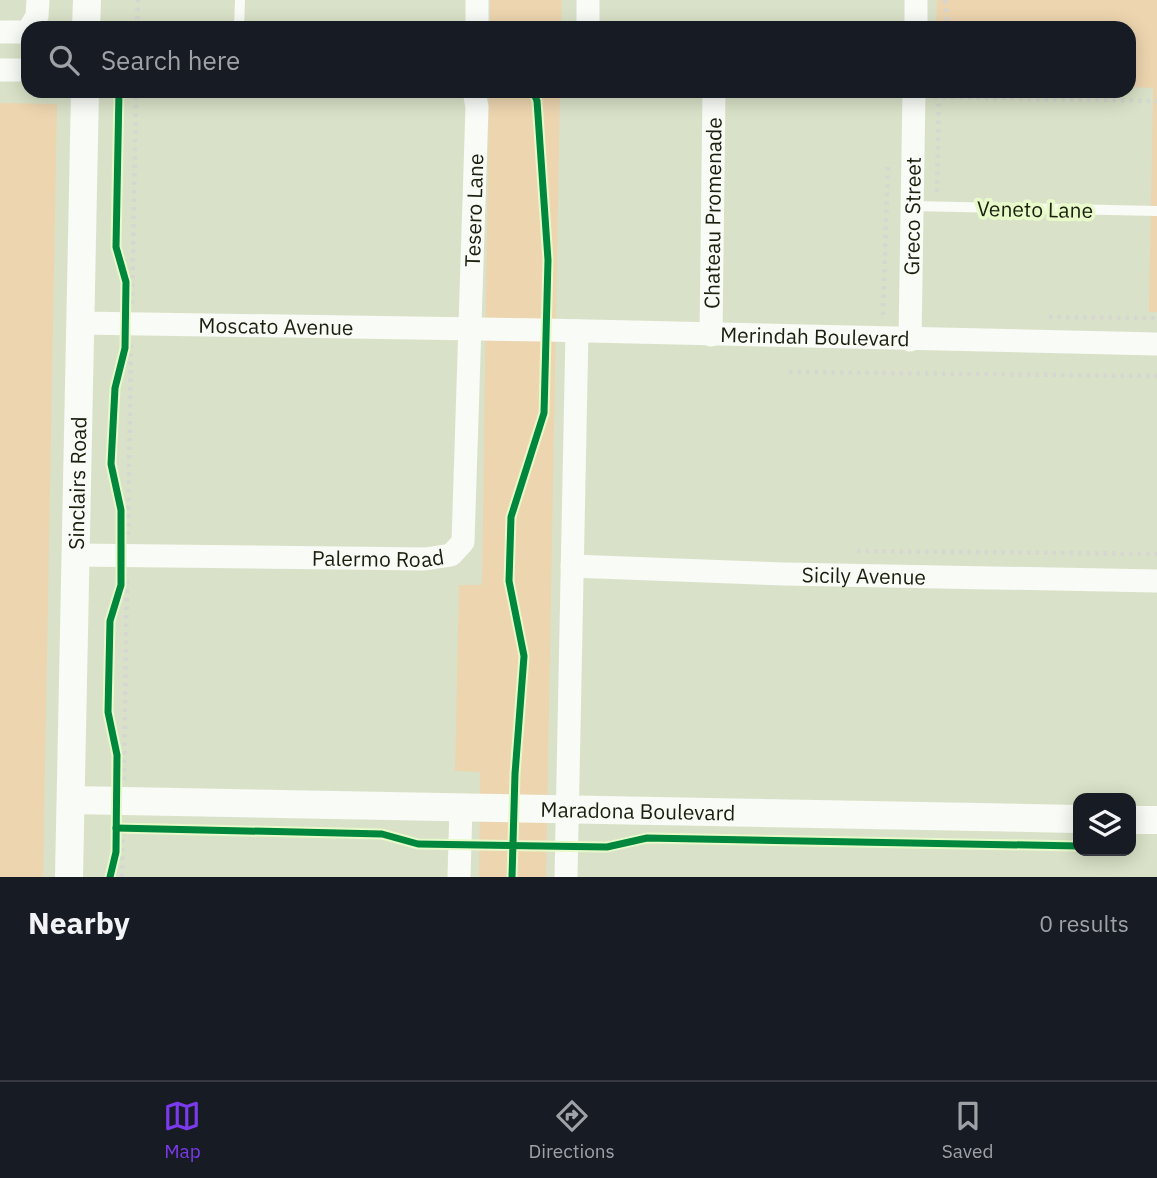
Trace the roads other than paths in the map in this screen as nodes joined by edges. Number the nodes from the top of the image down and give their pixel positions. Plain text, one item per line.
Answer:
1 (38, 0) edge
2 (87, 0) edge
3 (240, 0) edge
4 (477, 0) edge
5 (588, 0) edge
6 (916, 0) edge
7 (34, 21) edge
8 (86, 21) edge
9 (239, 21) edge
10 (477, 21) edge
11 (587, 21) edge
12 (916, 21) edge
13 (0, 32) edge
14 (21, 32) edge
15 (0, 70) edge
16 (21, 70) edge
17 (85, 98) edge
18 (475, 98) edge
19 (714, 98) edge
20 (914, 98) edge
21 (912, 206) junction
22 (1157, 211) edge
23 (80, 323) junction
24 (471, 329) junction
25 (577, 331) junction
26 (711, 335) junction
27 (910, 340) junction
28 (1157, 344) edge
29 (75, 555) junction
30 (572, 566) junction
31 (1157, 581) edge
32 (71, 800) junction
33 (461, 807) junction
34 (567, 809) junction
35 (1073, 819) edge
36 (1136, 820) edge
37 (1157, 820) edge
38 (69, 877) edge
39 (459, 877) edge
40 (566, 877) edge

1 - 7 street
2 - 8 street
3 - 9 lane
4 - 10 street
5 - 11 street
6 - 12 street
13 - 14 street
15 - 16 street
17 - 23 street, Sinclairs Road
18 - 24 street, Tesero Lane
19 - 26 street, Chateau Promenade
20 - 21 street, Greco Street
21 - 22 lane, Veneto Lane
21 - 27 street, Greco Street
23 - 24 street, Moscato Avenue
23 - 29 street, Sinclairs Road
24 - 25 street, Merindah Boulevard
24 - 29 street, Palermo Road
25 - 26 street, Merindah Boulevard
25 - 30 street
26 - 27 street, Merindah Boulevard
27 - 28 street, Merindah Boulevard
29 - 32 street, Sinclairs Road
30 - 31 street, Sicily Avenue
30 - 34 street
32 - 33 street, Maradona Boulevard
32 - 38 street, Sinclairs Road
33 - 34 street, Maradona Boulevard
33 - 39 street
34 - 35 street, Maradona Boulevard
34 - 40 street
36 - 37 street

